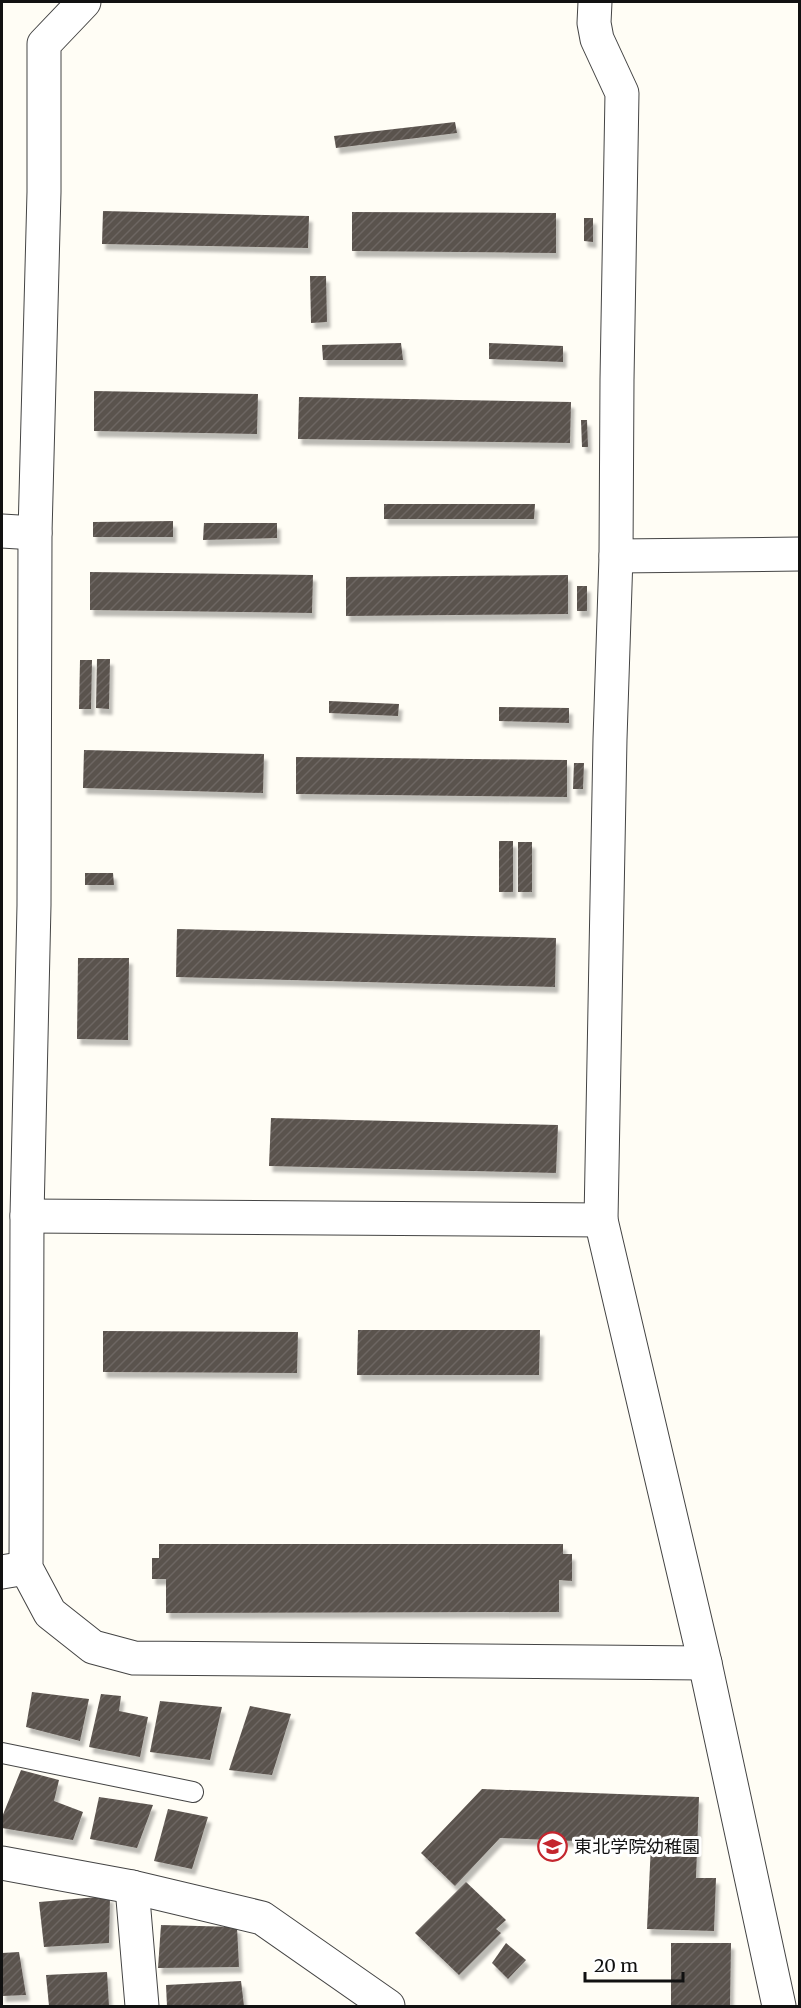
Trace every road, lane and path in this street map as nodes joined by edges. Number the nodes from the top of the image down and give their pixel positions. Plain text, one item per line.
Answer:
1 (84, 2) edge
2 (595, 2) edge
3 (2, 531) edge
4 (35, 533) junction
5 (800, 554) edge
6 (616, 556) junction
7 (27, 1216) junction
8 (601, 1220) junction
9 (14, 1570) edge
10 (705, 1663) junction
11 (2, 1753) edge
12 (193, 1792) dead end
13 (2, 1863) edge
14 (132, 1887) junction
15 (142, 2007) edge
16 (388, 2007) edge
17 (779, 2007) edge

1 - 4 street
2 - 6 street
3 - 4 street
4 - 7 street
5 - 6 street
6 - 8 street
7 - 8 street
7 - 9 street
8 - 10 street
9 - 10 street
10 - 17 street
11 - 12 lane
13 - 14 street
14 - 15 street
14 - 16 street

